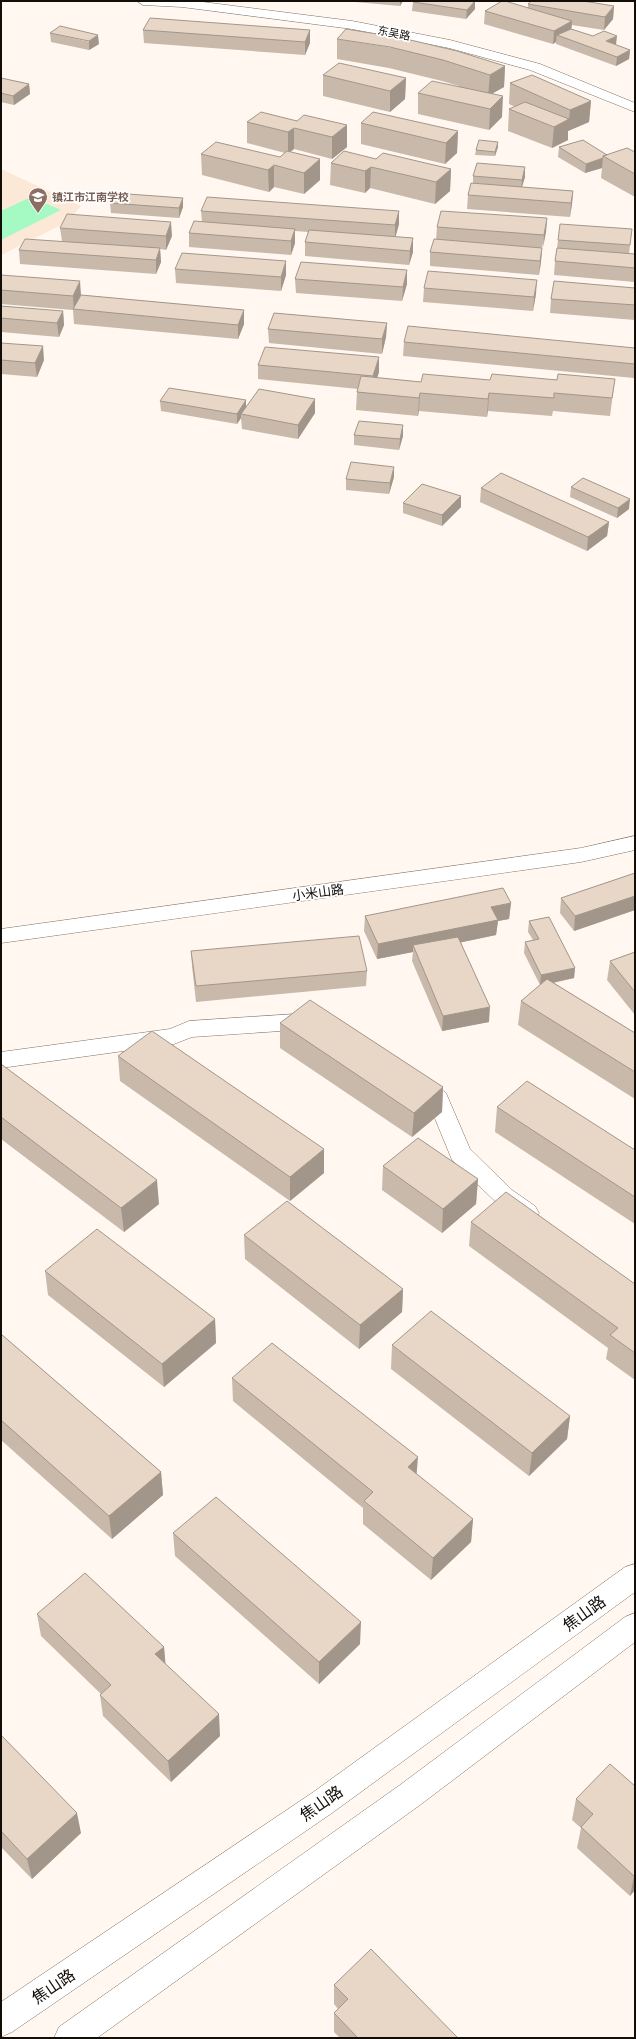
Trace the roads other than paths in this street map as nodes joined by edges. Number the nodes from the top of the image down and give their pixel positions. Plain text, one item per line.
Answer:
1 (143, 1) edge
2 (204, 1) edge
3 (635, 98) edge
4 (635, 108) edge
5 (635, 842) edge
6 (1, 936) edge
7 (330, 1024) edge
8 (1, 1060) edge
9 (406, 1077) edge
10 (541, 1223) edge
11 (635, 1576) edge
12 (635, 1626) edge
13 (1, 2021) edge
14 (70, 2038) edge

1 - 4 main road, 东吴路
2 - 3 main road, 东吴路
5 - 6 main road, 小米山路
7 - 8 main road
9 - 10 main road
11 - 13 main road, 焦山路
12 - 14 main road

